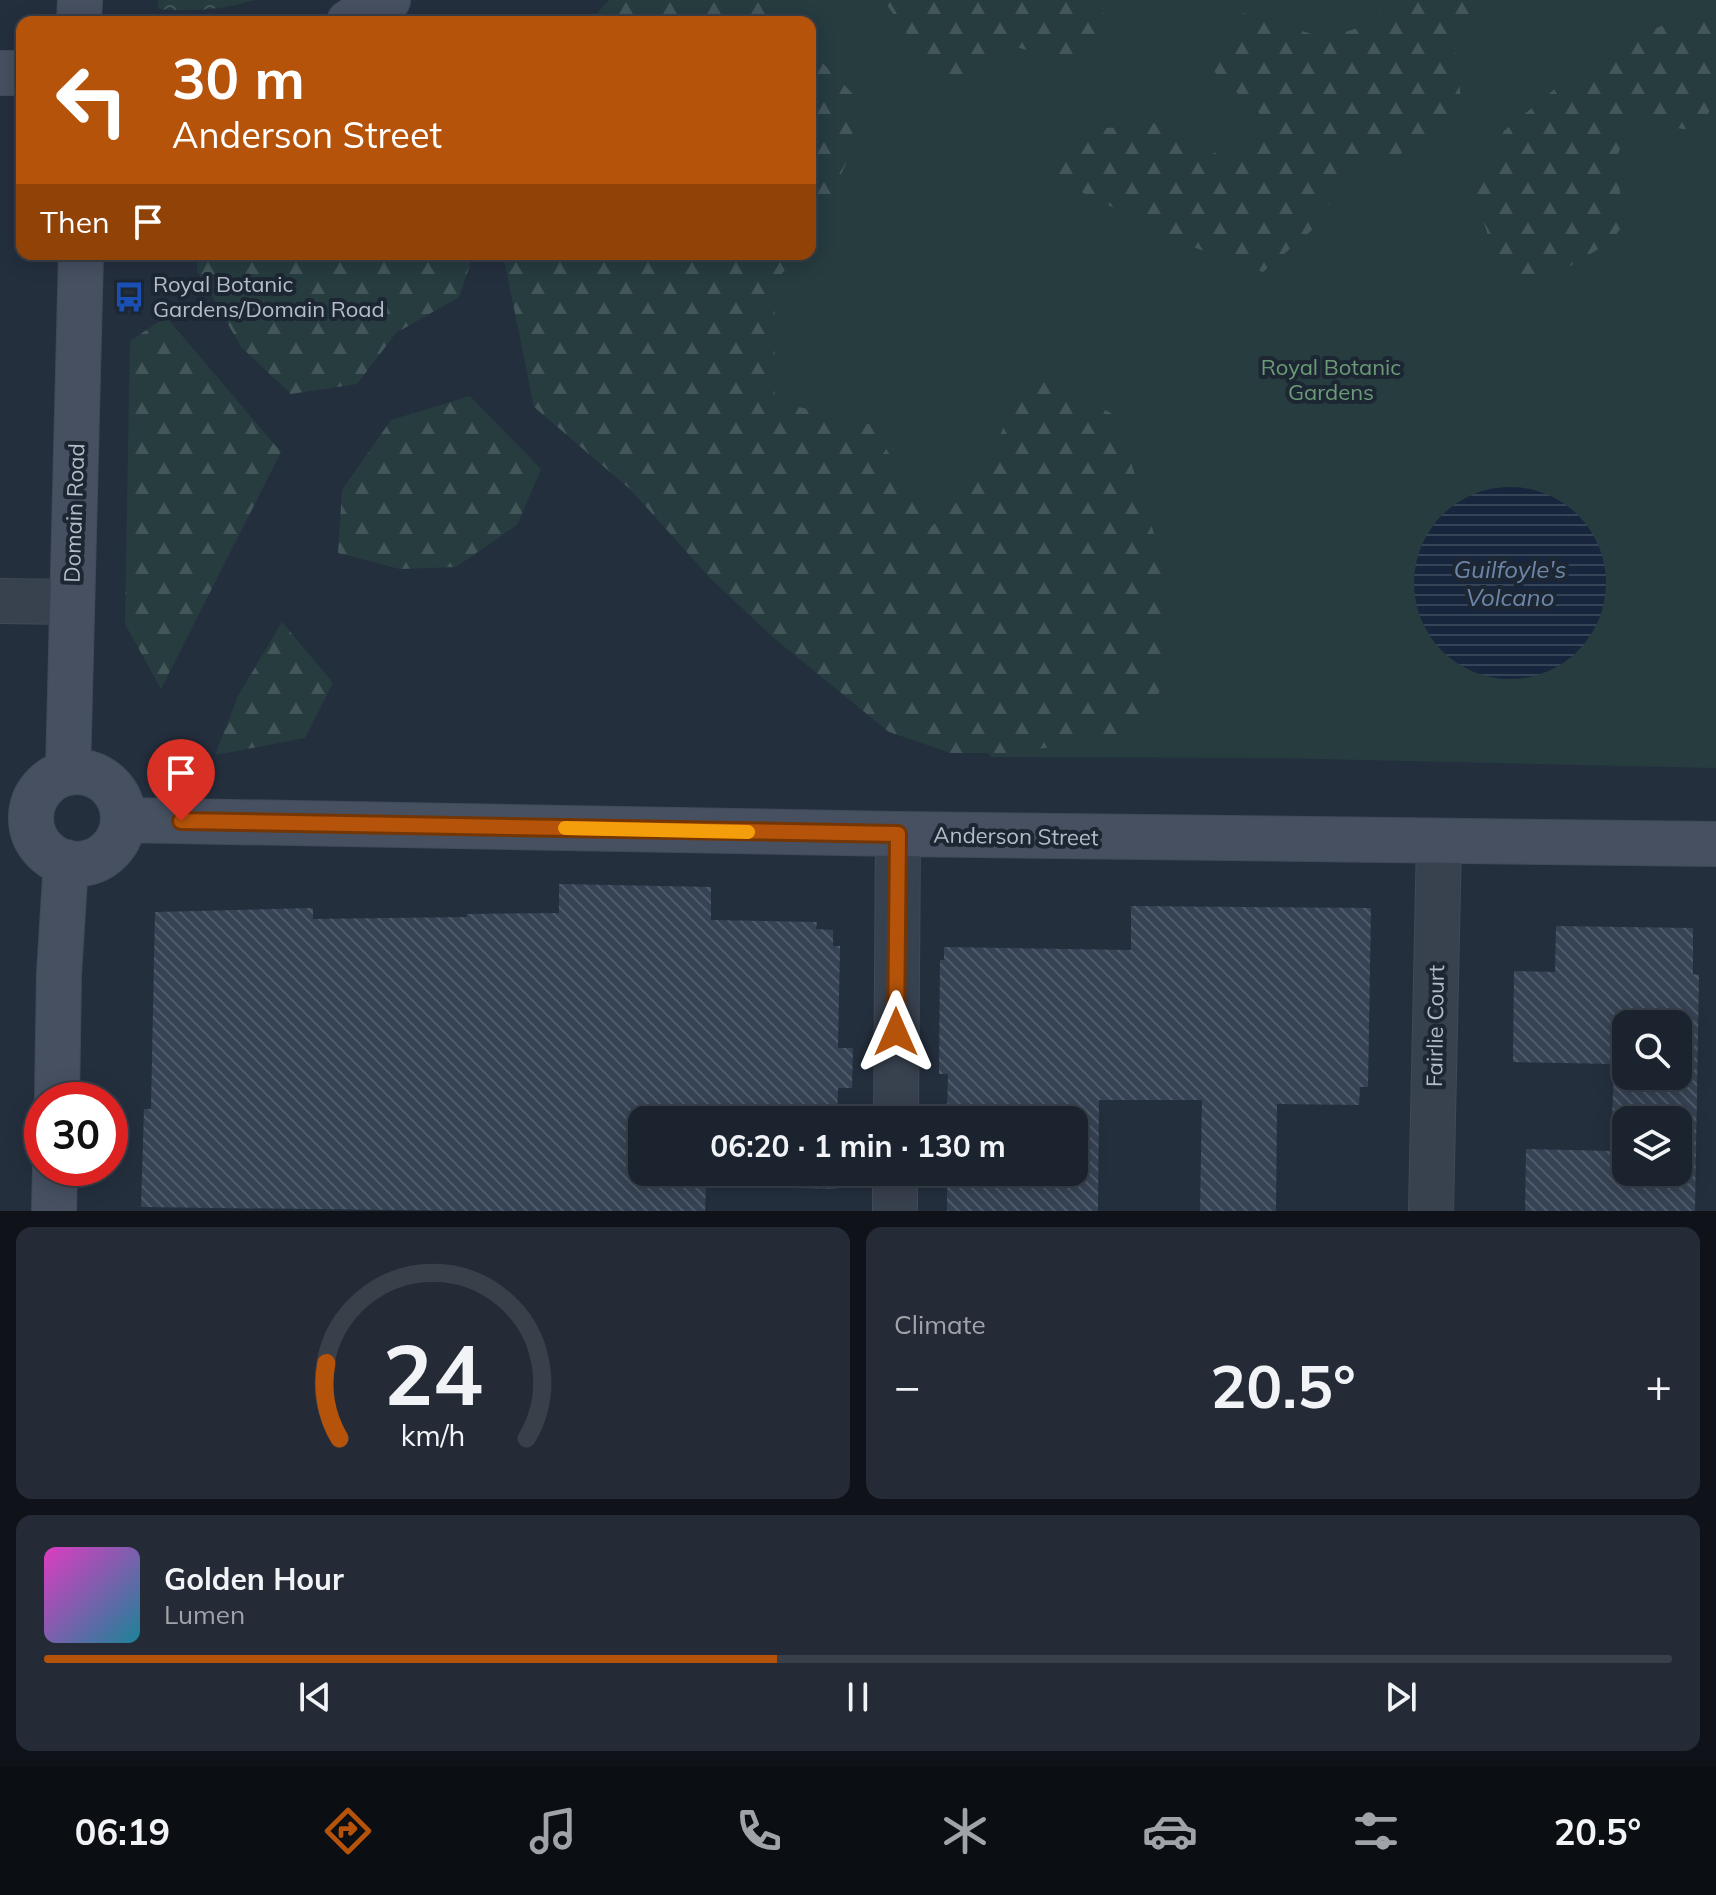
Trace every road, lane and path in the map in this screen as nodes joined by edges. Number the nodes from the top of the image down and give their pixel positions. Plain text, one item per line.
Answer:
1 (388, 0) edge
2 (360, 16) edge
3 (81, 260) edge
4 (0, 601) edge
5 (72, 602) junction
6 (68, 772) junction
7 (124, 820) junction
8 (898, 834) junction
9 (1439, 841) junction
10 (1716, 844) edge
11 (66, 862) junction
12 (57, 1082) edge
13 (896, 1106) edge
14 (55, 1186) edge
15 (895, 1186) edge
16 (54, 1211) edge
17 (895, 1211) edge
18 (1431, 1211) edge

1 - 2 street
3 - 5 street, Domain Road
4 - 5 street
5 - 6 street, Domain Road
6 - 7 street
6 - 11 street
7 - 8 street, Anderson Street
7 - 11 street
8 - 9 street, Anderson Street
8 - 13 street
9 - 10 street, Anderson Street
9 - 18 street, Fairlie Court
11 - 12 street
14 - 16 street
15 - 17 street

